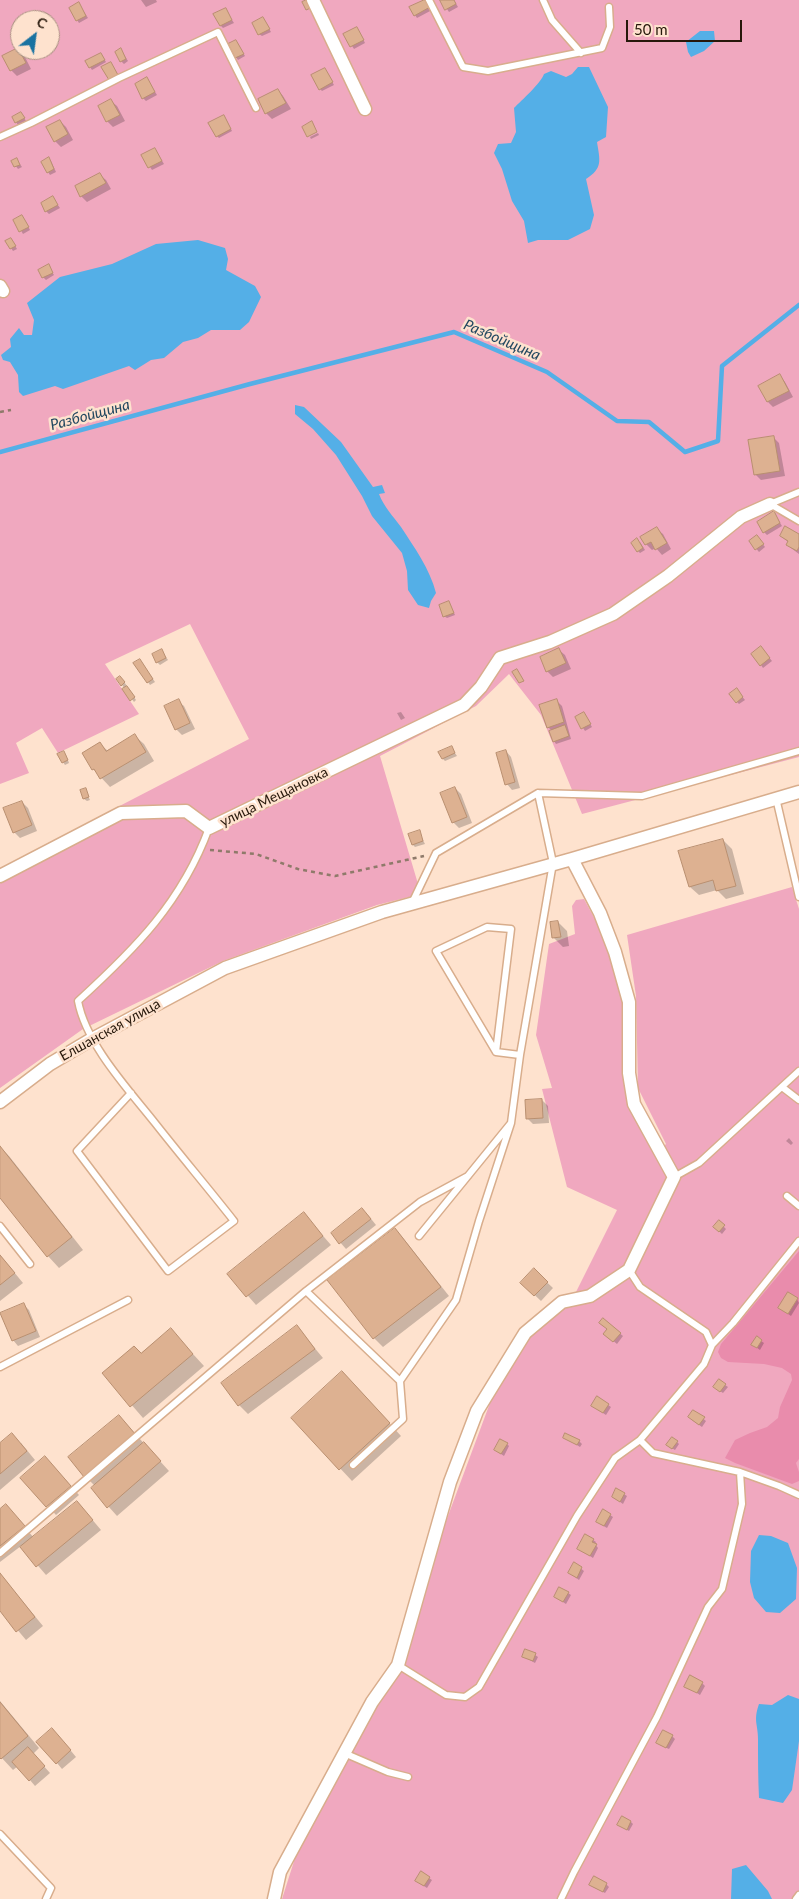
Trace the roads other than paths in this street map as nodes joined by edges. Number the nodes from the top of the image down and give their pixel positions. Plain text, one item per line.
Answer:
1 (312, 0) edge
2 (429, 0) edge
3 (543, 0) edge
4 (609, 7) dead end
5 (581, 53) junction
6 (256, 108) dead end
7 (365, 109) dead end
8 (0, 137) edge
9 (799, 492) edge
10 (770, 504) junction
11 (799, 521) edge
12 (799, 751) edge
13 (799, 792) edge
14 (538, 793) junction
15 (776, 798) junction
16 (209, 828) junction
17 (572, 859) junction
18 (553, 863) junction
19 (0, 876) edge
20 (799, 897) edge
21 (412, 904) junction
22 (92, 1039) junction
23 (496, 1052) junction
24 (520, 1055) junction
25 (799, 1071) edge
26 (782, 1088) junction
27 (131, 1093) junction
28 (799, 1100) edge
29 (0, 1102) edge
30 (511, 1123) junction
31 (468, 1176) junction
32 (674, 1177) junction
33 (787, 1196) dead end
34 (799, 1206) edge
35 (0, 1226) edge
36 (419, 1236) dead end
37 (799, 1242) edge
38 (30, 1264) dead end
39 (629, 1270) junction
40 (306, 1291) junction
41 (128, 1300) dead end
42 (712, 1344) junction
43 (0, 1367) edge
44 (400, 1381) junction
45 (640, 1440) junction
46 (353, 1465) dead end
47 (740, 1472) junction
48 (799, 1496) edge
49 (0, 1553) edge
50 (398, 1665) junction
51 (344, 1753) junction
52 (408, 1777) dead end
53 (0, 1834) edge
54 (799, 1896) edge
55 (277, 1898) edge
56 (46, 1899) edge
57 (561, 1899) edge
58 (796, 1899) edge

1 - 7 street
2 - 5 lane
3 - 5 lane
4 - 5 lane
6 - 8 lane
9 - 10 lane
10 - 11 lane
10 - 16 street, улица Мещановка
12 - 14 lane
13 - 15 street, Елшанская улица
14 - 18 lane
14 - 21 lane
15 - 17 street, Елшанская улица
15 - 20 lane
16 - 19 street, улица Мещановка
16 - 22 lane
17 - 18 street, Елшанская улица
17 - 32 street
18 - 21 street, Елшанская улица
18 - 24 lane
21 - 22 street, Елшанская улица
22 - 27 lane
22 - 29 street, Елшанская улица
23 - 23 lane
23 - 24 lane
24 - 30 lane
25 - 26 lane
26 - 28 lane
26 - 32 lane
27 - 27 lane
30 - 31 lane
30 - 44 lane
31 - 36 lane
31 - 40 lane
32 - 39 street
33 - 34 lane
35 - 38 lane
37 - 42 lane
39 - 42 lane
39 - 50 street
40 - 44 lane
40 - 49 lane
41 - 43 lane
42 - 45 lane
44 - 46 lane
45 - 47 lane
45 - 50 lane
47 - 48 lane
47 - 57 lane
50 - 51 street
51 - 52 lane
51 - 55 street
53 - 56 lane
54 - 58 lane

